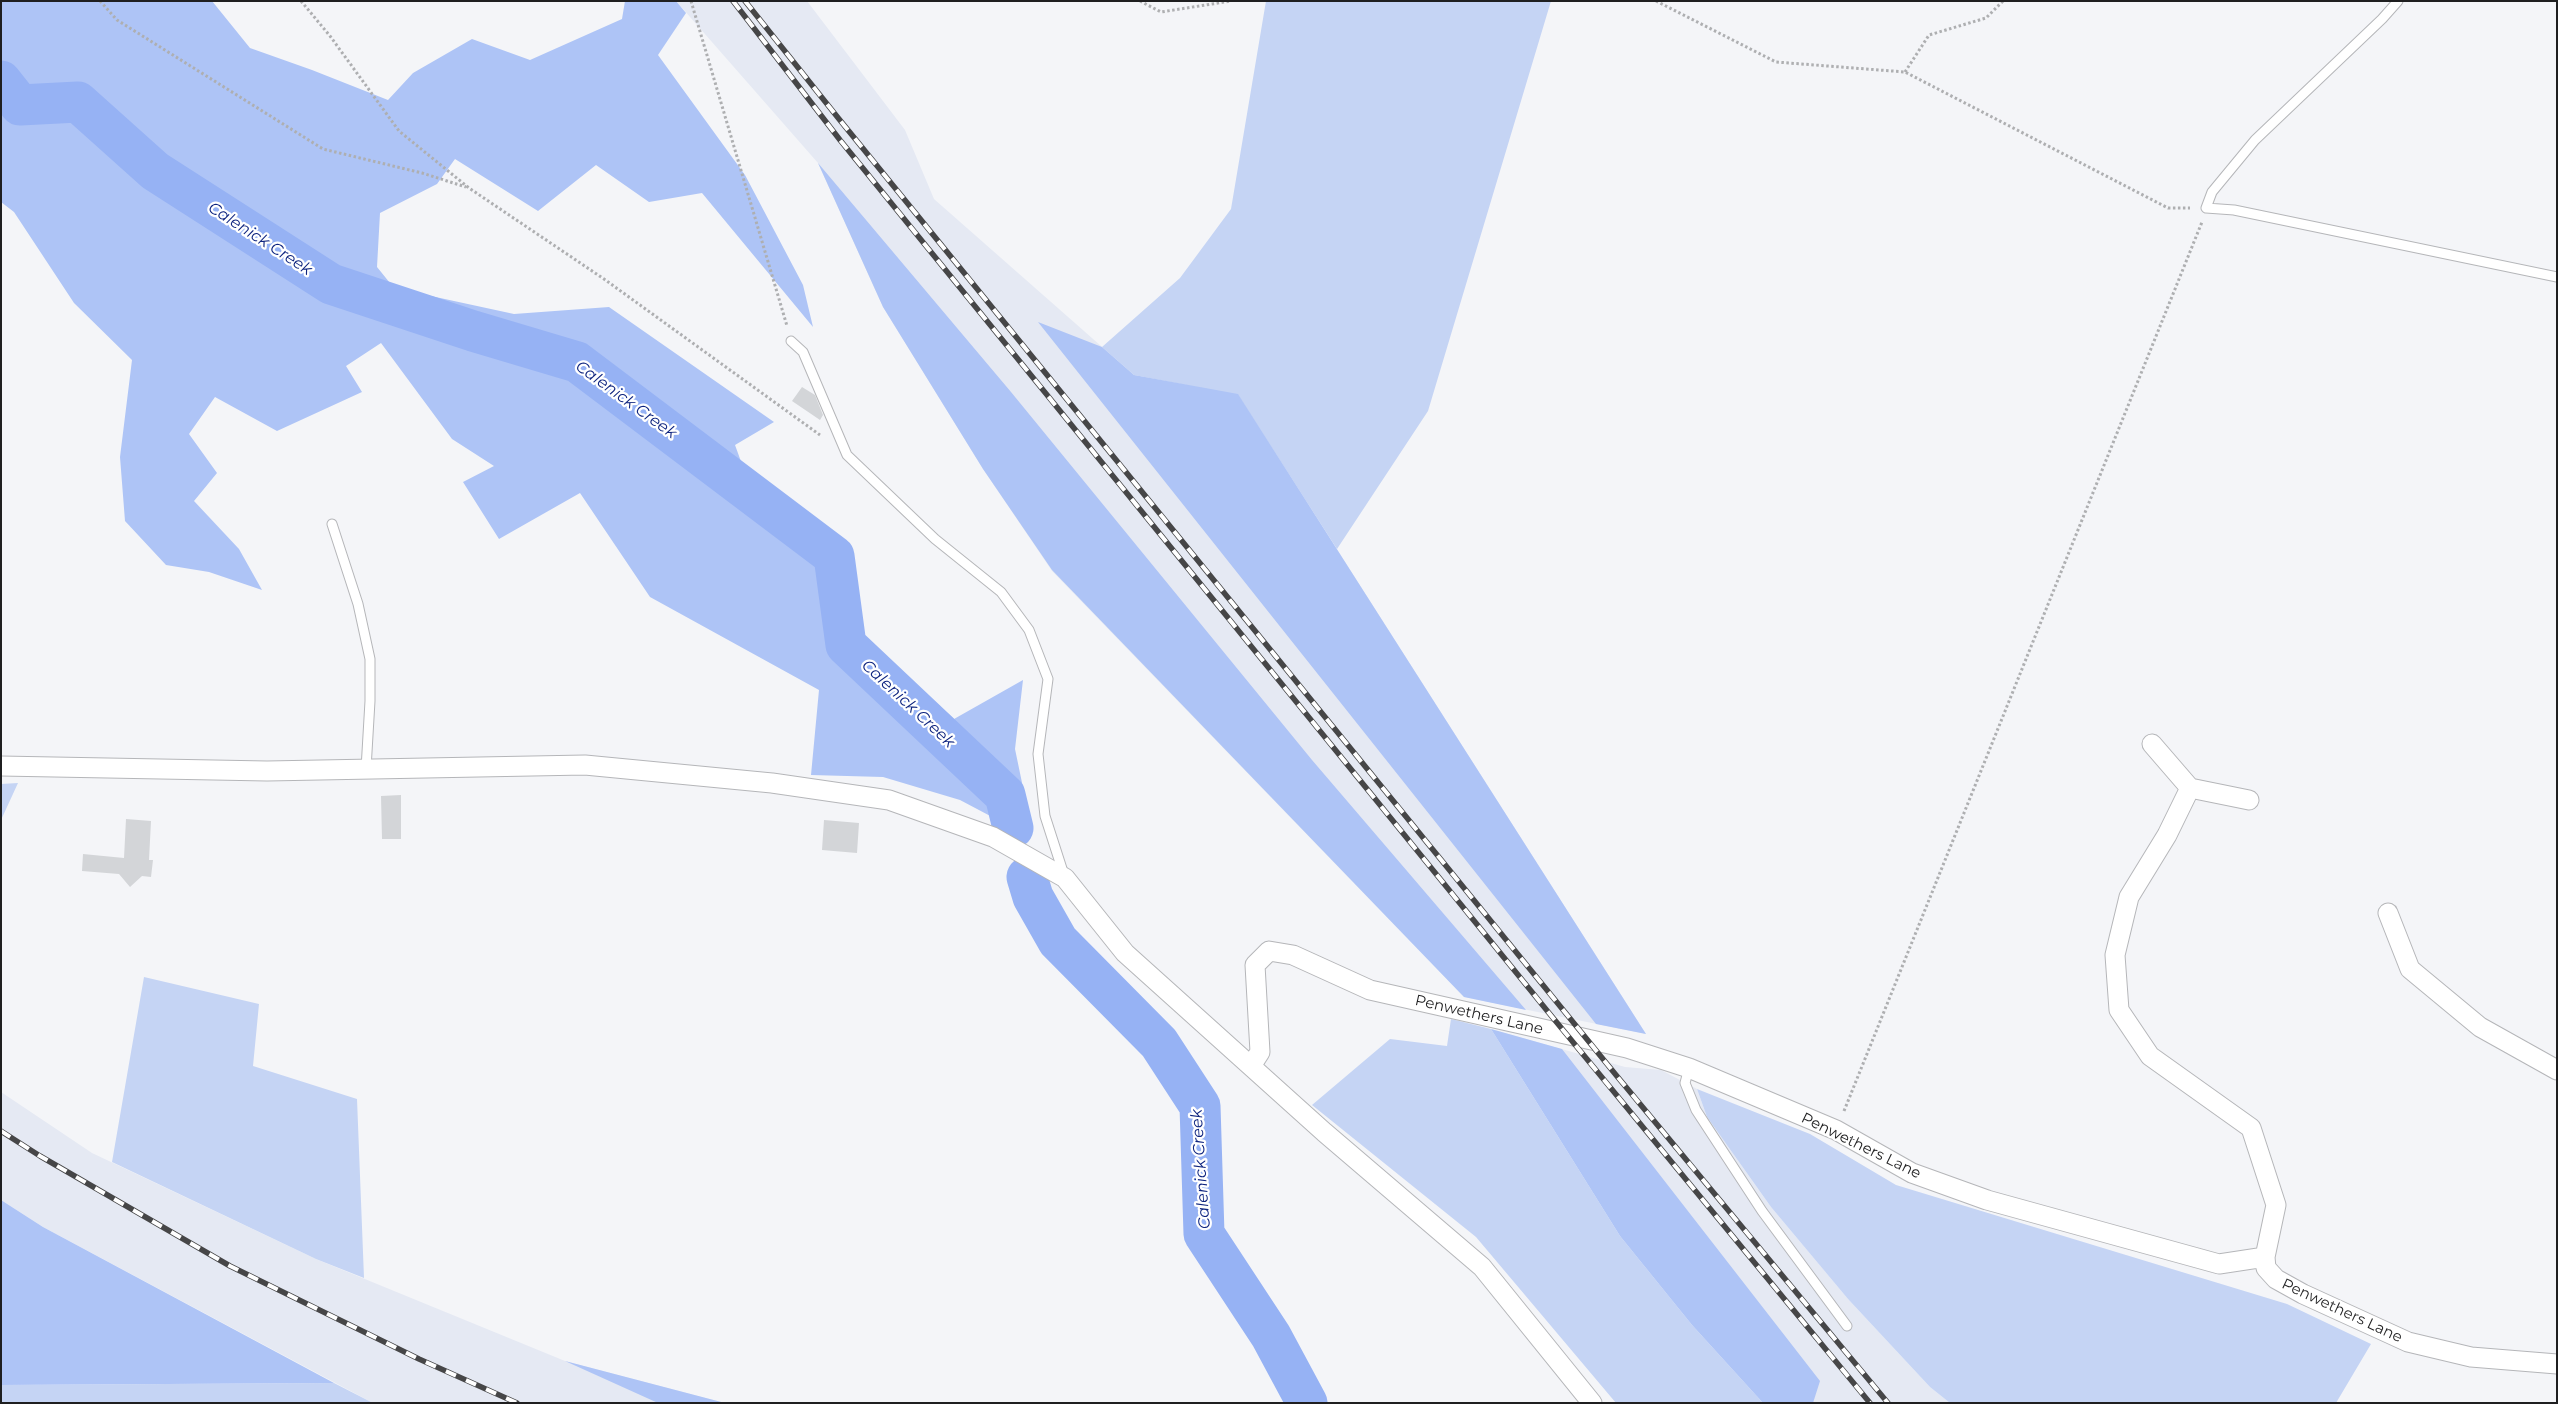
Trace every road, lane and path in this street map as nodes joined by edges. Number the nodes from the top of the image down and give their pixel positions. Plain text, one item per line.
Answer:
1 (100, 1) edge
2 (301, 1) edge
3 (690, 1) edge
4 (1140, 1) edge
5 (1230, 1) edge
6 (1656, 1) edge
7 (2003, 1) edge
8 (2398, 1) edge
9 (1905, 72) junction
10 (469, 188) junction
11 (2206, 208) junction
12 (2557, 277) edge
13 (791, 341) joint
14 (847, 455) junction
15 (332, 524) dead end
16 (2152, 744) dead end
17 (1, 766) edge
18 (366, 769) junction
19 (2190, 788) junction
20 (2249, 800) dead end
21 (1065, 878) junction
22 (2388, 913) dead end
23 (1251, 1066) junction
24 (1689, 1068) junction
25 (2557, 1070) edge
26 (1836, 1130) junction
27 (2265, 1257) junction
28 (1847, 1326) dead end
29 (2557, 1364) edge
30 (1592, 1403) edge

1 - 10 path
2 - 10 path
3 - 13 path
4 - 5 path
6 - 9 path
7 - 9 path
8 - 11 lane
9 - 11 path
10 - 14 path
11 - 12 lane
11 - 26 path
13 - 14 lane
14 - 21 lane
15 - 18 lane
16 - 19 street
17 - 18 street
18 - 21 street
19 - 20 street
19 - 27 street
21 - 23 street
22 - 25 street
23 - 24 street, Penwethers Lane
23 - 30 street
24 - 26 street, Penwethers Lane
24 - 28 lane
26 - 27 street, Penwethers Lane
27 - 29 street, Penwethers Lane

